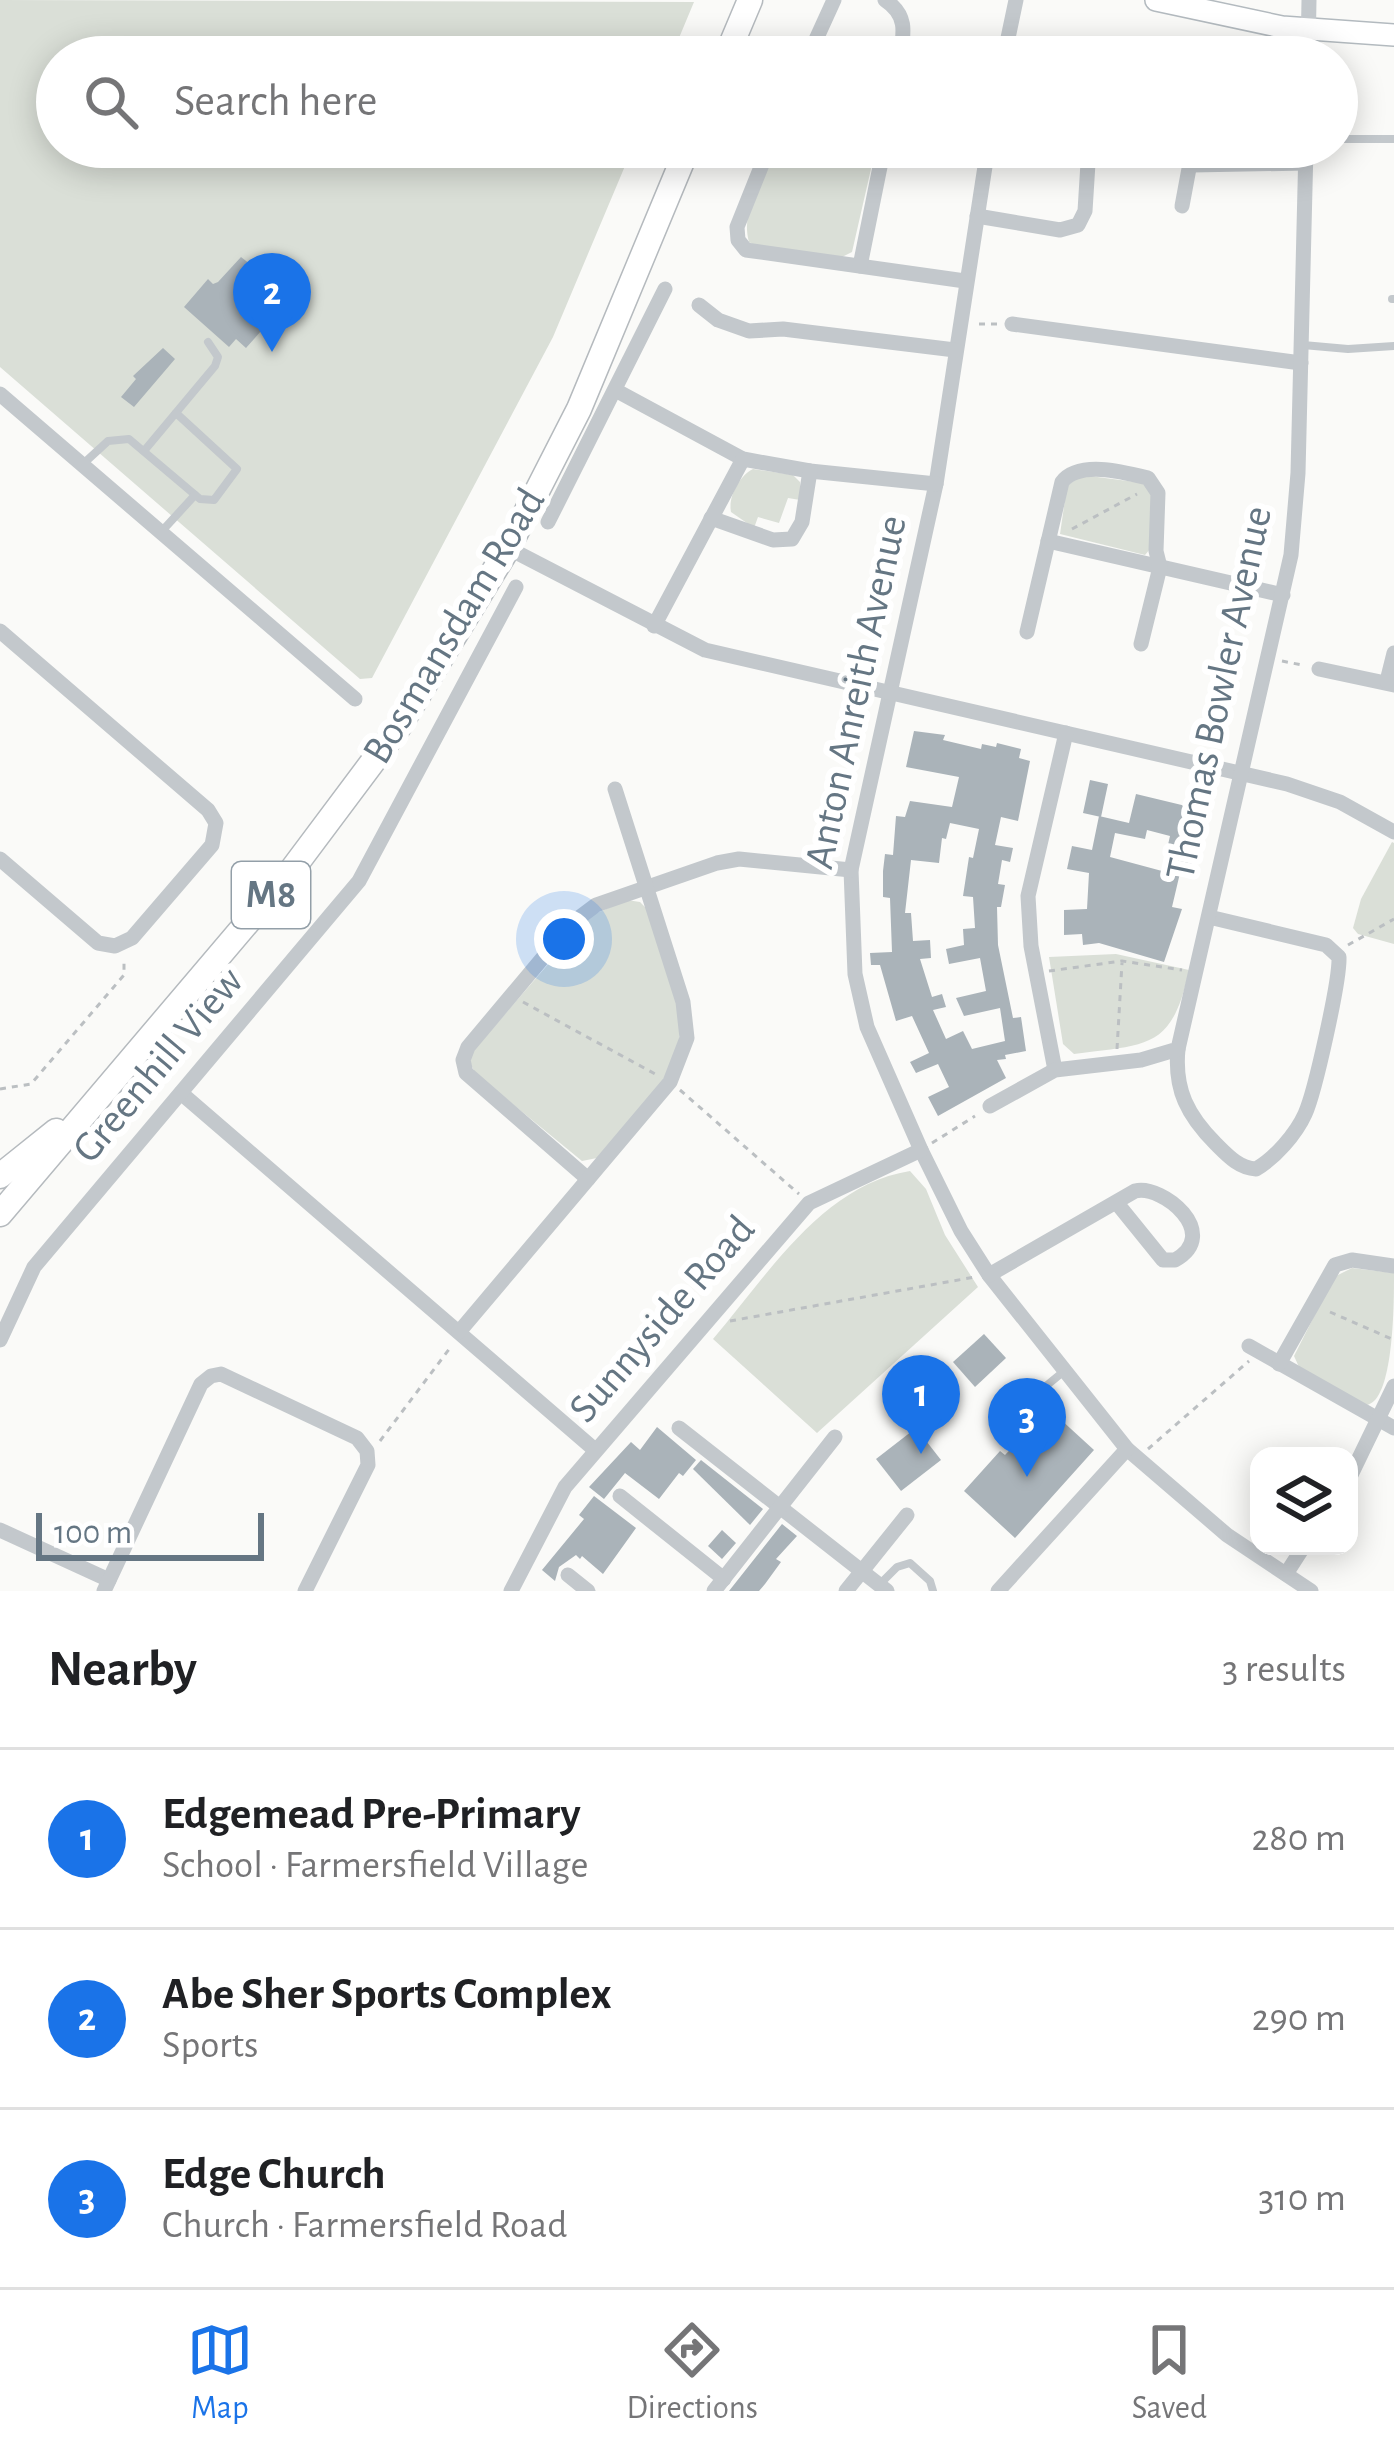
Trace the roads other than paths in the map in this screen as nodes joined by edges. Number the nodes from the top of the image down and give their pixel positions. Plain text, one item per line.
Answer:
1 (750, 0) edge
2 (835, 0) edge
3 (885, 0) edge
4 (1016, 0) edge
5 (1156, 0) edge
6 (1309, 0) edge
7 (1308, 30) junction
8 (1394, 35) edge
9 (735, 36) edge
10 (818, 36) edge
11 (903, 36) edge
12 (1008, 36) edge
13 (1308, 36) edge
14 (1358, 139) edge
15 (1394, 140) edge
16 (679, 168) edge
17 (761, 168) edge
18 (880, 168) edge
19 (985, 168) edge
20 (1087, 168) edge
21 (1190, 168) edge
22 (1306, 168) edge
23 (1182, 206) dead end
24 (977, 216) junction
25 (860, 266) junction
26 (964, 281) junction
27 (665, 289) dead end
28 (699, 305) dead end
29 (1012, 324) road end
30 (208, 342) dead end
31 (1394, 346) edge
32 (955, 350) junction
33 (1301, 354) junction
34 (617, 391) junction
35 (0, 394) edge
36 (176, 413) junction
37 (144, 451) junction
38 (743, 459) junction
39 (82, 465) junction
40 (810, 471) junction
41 (936, 484) junction
42 (195, 495) junction
43 (711, 518) junction
44 (548, 522) dead end
45 (161, 532) junction
46 (1048, 541) junction
47 (508, 548) junction
48 (1160, 567) junction
49 (516, 587) dead end
50 (1282, 595) junction
51 (654, 626) junction
52 (0, 632) edge
53 (1027, 632) dead end
54 (1141, 644) dead end
55 (1394, 653) edge
56 (1319, 668) road end
57 (1390, 684) edge
58 (890, 693) junction
59 (355, 699) dead end
60 (1066, 733) junction
61 (1241, 774) junction
62 (615, 788) dead end
63 (1394, 832) edge
64 (0, 859) edge
65 (851, 869) junction
66 (647, 886) junction
67 (1209, 917) junction
68 (1178, 1049) junction
69 (137, 1056) junction
70 (1055, 1070) junction
71 (182, 1093) junction
72 (990, 1106) road end
73 (921, 1150) junction
74 (0, 1176) edge
75 (588, 1179) junction
76 (1116, 1202) junction
77 (0, 1214) edge
78 (1394, 1266) edge
79 (988, 1275) junction
80 (459, 1332) junction
81 (0, 1340) edge
82 (1254, 1349) road end
83 (1279, 1364) junction
84 (1064, 1372) junction
85 (1394, 1386) edge
86 (1012, 1414) dead end
87 (1386, 1424) edge
88 (679, 1428) dead end
89 (835, 1436) dead end
90 (596, 1450) junction
91 (1132, 1454) junction
92 (1358, 1466) edge
93 (620, 1496) dead end
94 (782, 1509) junction
95 (907, 1515) dead end
96 (0, 1530) edge
97 (1298, 1555) edge
98 (862, 1571) junction
99 (1286, 1574) junction
100 (568, 1575) dead end
101 (719, 1585) edge
102 (106, 1586) edge
103 (883, 1588) edge
104 (305, 1591) edge
105 (511, 1591) edge
106 (588, 1591) edge
107 (846, 1591) edge
108 (933, 1591) edge
109 (998, 1591) edge
110 (1311, 1591) edge

1 - 9 main road
2 - 10 street
3 - 11 street
4 - 12 street
5 - 7 street
6 - 7 street
7 - 8 street
7 - 13 street
14 - 15 lane
16 - 47 main road, Bosmansdam Road / M8
17 - 25 street
18 - 25 street
19 - 24 street, Anton Anreith Avenue
20 - 24 street
21 - 23 street
22 - 33 street, Thomas Bowler Avenue
24 - 26 street, Anton Anreith Avenue
25 - 26 street
26 - 32 street, Anton Anreith Avenue
27 - 34 street
28 - 32 street
29 - 33 street
30 - 36 lane
31 - 33 lane
32 - 41 street, Anton Anreith Avenue
33 - 50 street, Thomas Bowler Avenue
34 - 38 street
34 - 44 street
35 - 39 street
36 - 37 lane
36 - 42 lane
37 - 39 lane
37 - 42 lane
38 - 40 street
38 - 43 street
39 - 45 street
40 - 41 street
40 - 43 street
41 - 58 street, Anton Anreith Avenue
42 - 45 lane
43 - 51 street
45 - 59 street
46 - 48 street
46 - 48 street
46 - 53 street
47 - 51 street
47 - 69 main road, Bosmansdam Road / M8
48 - 50 street
48 - 54 street
49 - 71 street, Greenhill View
50 - 61 street, Thomas Bowler Avenue
51 - 58 street
52 - 64 street
55 - 57 street
56 - 57 street
58 - 60 street
58 - 65 street, Anton Anreith Avenue
60 - 61 street
60 - 70 street
61 - 63 street
61 - 67 street, Thomas Bowler Avenue
62 - 66 street
65 - 66 street
65 - 73 street, Anton Anreith Avenue
66 - 75 street
66 - 75 street
67 - 68 street, Thomas Bowler Avenue
67 - 68 street
68 - 70 street
69 - 74 main road, Bosmansdam Road / M8
69 - 77 main road, Bosmansdam Road / M8
70 - 72 street
71 - 80 street
71 - 81 street, Greenhill View
73 - 79 street, Anton Anreith Avenue
73 - 90 street, Sunnyside Road
75 - 80 street
76 - 76 street
76 - 79 street
78 - 83 street
79 - 84 street, Anton Anreith Avenue
80 - 90 street
82 - 83 street
83 - 87 street
84 - 86 lane
84 - 91 street, Anton Anreith Avenue
85 - 87 street
87 - 92 street
88 - 94 street
89 - 94 street
90 - 105 street, Sunnyside Road
91 - 99 street, Anton Anreith Avenue
91 - 109 street
93 - 101 street
94 - 98 street
94 - 101 street
95 - 98 street
96 - 102 street
97 - 99 street
98 - 103 street
98 - 107 street
99 - 110 street, Anton Anreith Avenue
100 - 106 street
102 - 104 street
103 - 108 lane

